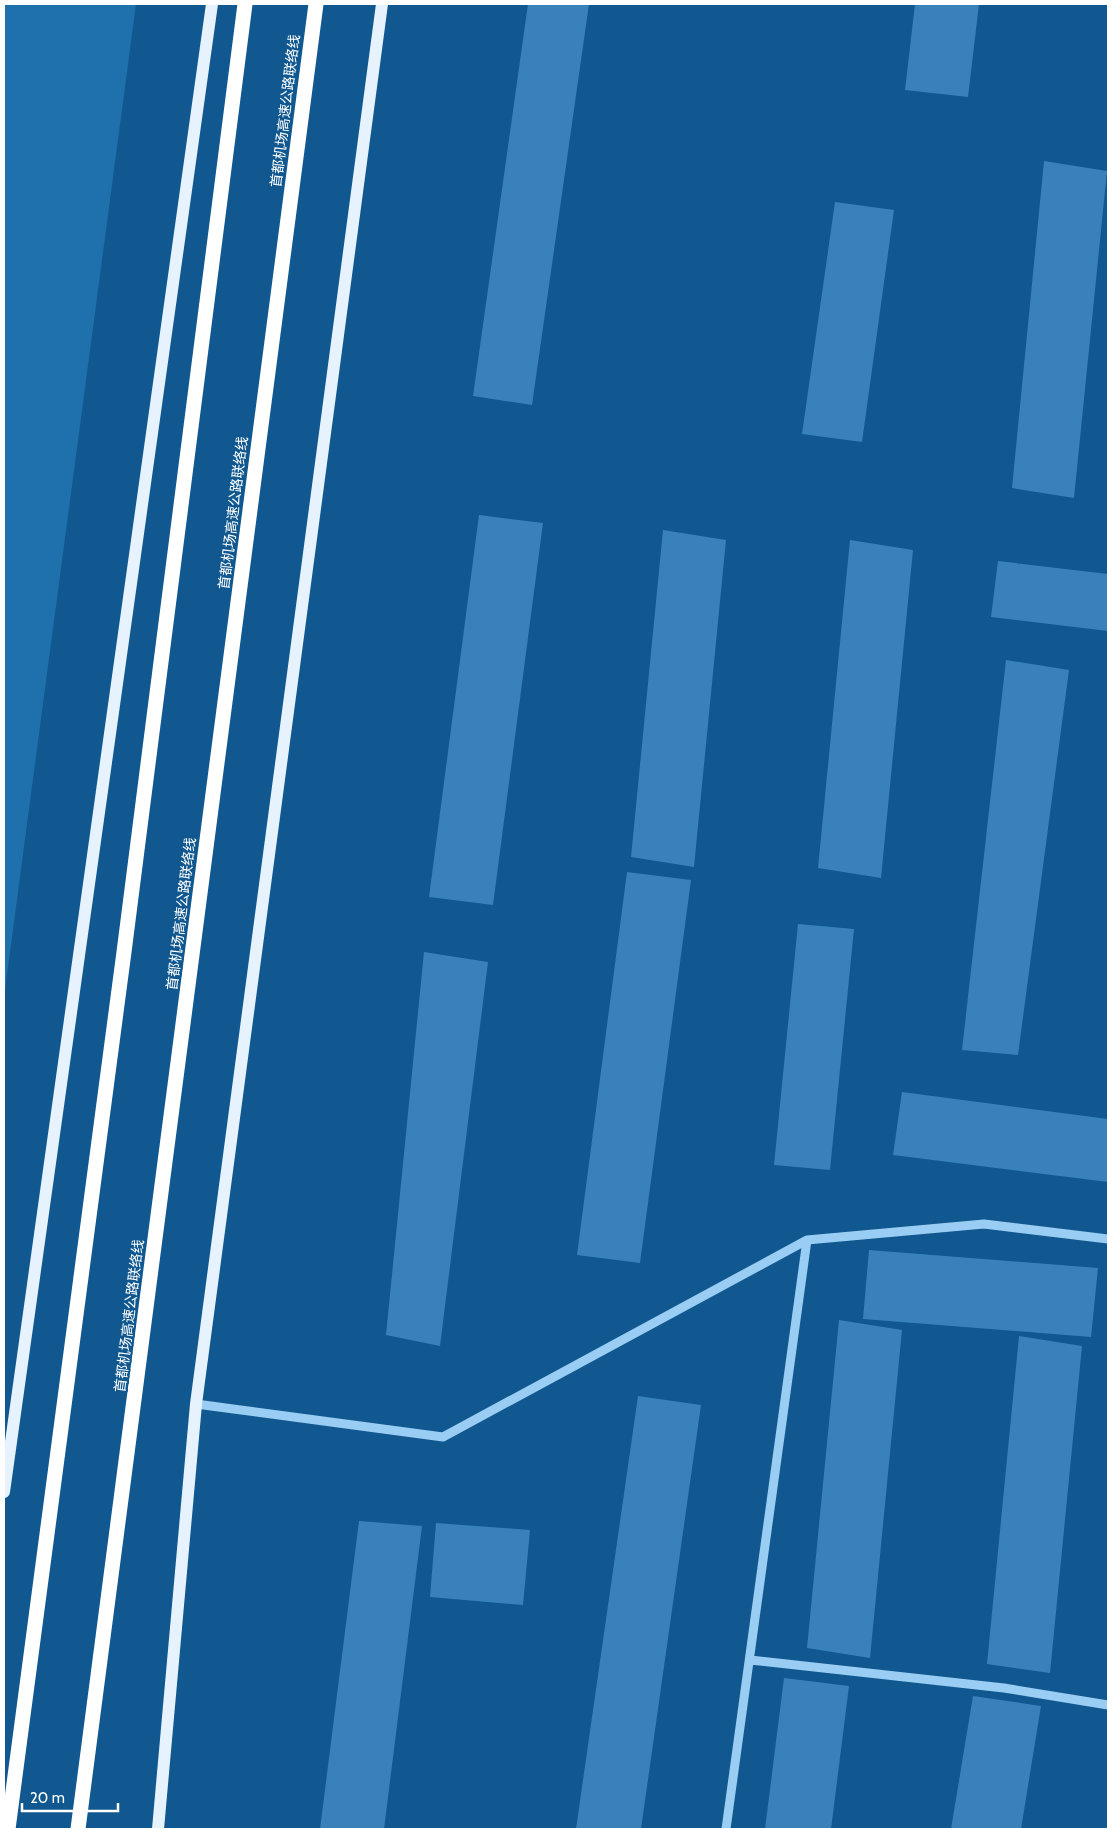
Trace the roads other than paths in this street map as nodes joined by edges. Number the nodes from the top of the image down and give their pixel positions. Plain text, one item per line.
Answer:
1 (212, 4) edge
2 (245, 4) edge
3 (316, 4) edge
4 (382, 4) edge
5 (1108, 1239) edge
6 (806, 1240) junction
7 (196, 1404) junction
8 (4, 1492) edge
9 (750, 1660) junction
10 (1108, 1705) edge
11 (8, 1829) edge
12 (78, 1829) edge
13 (158, 1829) edge
14 (726, 1829) edge

1 - 8 main road
2 - 11 highway
3 - 12 highway, 首都机场高速公路联络线
4 - 7 main road
5 - 6 street
6 - 7 street
6 - 9 street
7 - 13 main road
9 - 10 street
9 - 14 street

